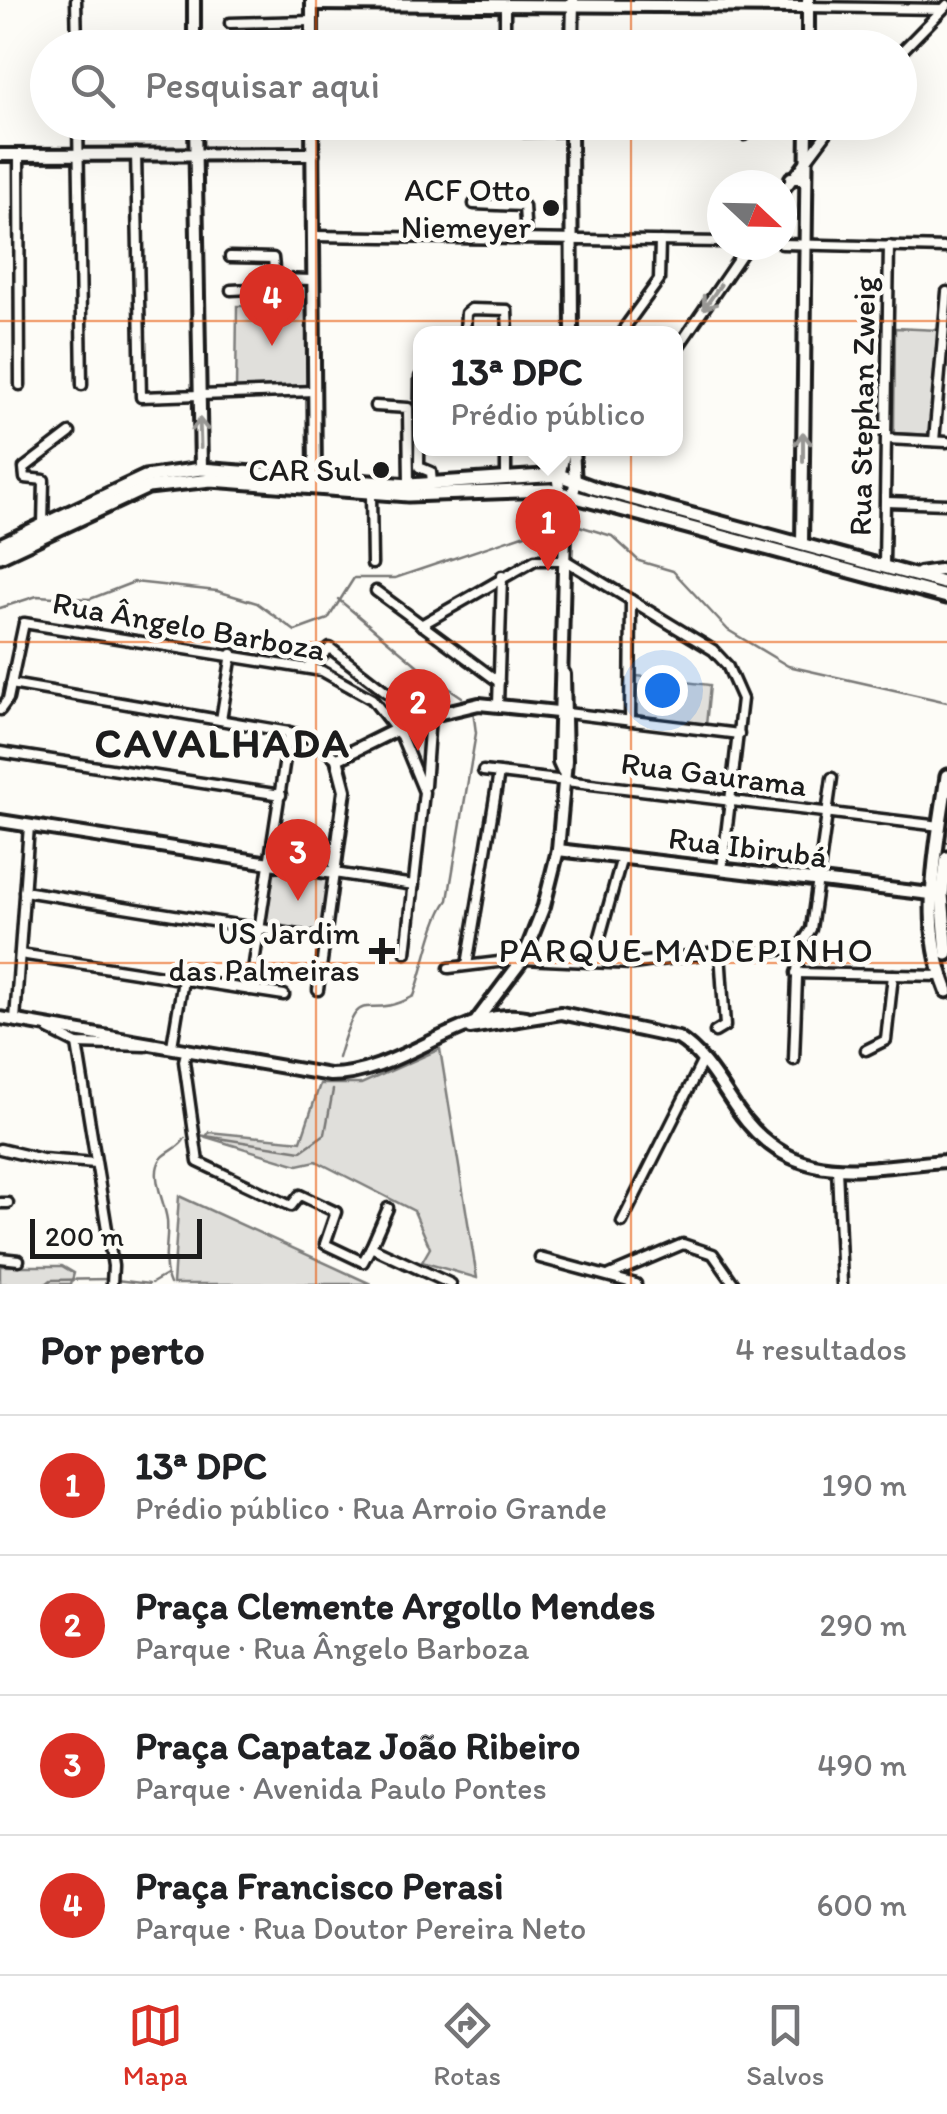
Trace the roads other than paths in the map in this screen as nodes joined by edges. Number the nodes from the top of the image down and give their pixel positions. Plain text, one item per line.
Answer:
1 (76, 0) edge
2 (194, 0) edge
3 (312, 2) edge
4 (573, 2) edge
5 (674, 3) edge
6 (696, 3) edge
7 (506, 4) junction
8 (808, 4) edge
9 (904, 4) edge
10 (944, 7) edge
11 (312, 21) junction
12 (230, 24) dead end
13 (77, 30) edge
14 (194, 30) edge
15 (312, 30) edge
16 (505, 30) edge
17 (572, 30) edge
18 (808, 30) edge
19 (917, 35) edge
20 (78, 140) edge
21 (195, 140) edge
22 (312, 140) edge
23 (572, 140) edge
24 (807, 140) edge
25 (821, 140) edge
26 (195, 152) junction
27 (136, 153) junction
28 (78, 154) junction
29 (312, 154) junction
30 (19, 155) junction
31 (0, 156) edge
32 (807, 157) junction
33 (797, 171) edge
34 (797, 178) edge
35 (806, 183) junction
36 (474, 204) dead end
37 (313, 236) junction
38 (526, 239) junction
39 (570, 240) junction
40 (660, 241) junction
41 (707, 242) edge
42 (797, 245) edge
43 (804, 245) junction
44 (889, 246) junction
45 (947, 248) edge
46 (230, 257) dead end
47 (738, 260) edge
48 (275, 279) junction
49 (314, 280) junction
50 (231, 290) dead end
51 (947, 292) edge
52 (466, 326) edge
53 (508, 326) edge
54 (569, 326) edge
55 (626, 326) edge
56 (683, 340) edge
57 (82, 384) dead end
58 (20, 385) dead end
59 (315, 391) junction
60 (200, 398) junction
61 (375, 406) dead end
62 (70, 433) dead end
63 (887, 439) junction
64 (934, 441) junction
65 (947, 442) edge
66 (419, 456) edge
67 (506, 456) edge
68 (564, 456) edge
69 (567, 456) edge
70 (570, 456) edge
71 (202, 469) junction
72 (544, 475) junction
73 (558, 475) junction
74 (506, 478) junction
75 (575, 479) junction
76 (315, 480) junction
77 (432, 483) junction
78 (166, 484) junction
79 (408, 485) junction
80 (560, 491) junction
81 (371, 494) junction
82 (573, 495) junction
83 (886, 502) junction
84 (947, 504) edge
85 (44, 524) junction
86 (566, 531) junction
87 (0, 545) edge
88 (802, 545) junction
89 (775, 548) junction
90 (0, 556) edge
91 (566, 560) junction
92 (372, 564) dead end
93 (884, 566) junction
94 (502, 576) junction
95 (942, 578) edge
96 (376, 592) dead end
97 (947, 597) edge
98 (631, 600) junction
99 (421, 624) junction
100 (232, 654) junction
101 (308, 668) junction
102 (499, 682) junction
103 (11, 684) junction
104 (498, 704) junction
105 (0, 710) edge
106 (564, 713) junction
107 (425, 717) junction
108 (221, 720) junction
109 (630, 721) junction
110 (396, 729) junction
111 (289, 732) junction
112 (739, 734) junction
113 (0, 752) edge
114 (337, 759) junction
115 (483, 770) dead end
116 (499, 772) junction
117 (563, 776) junction
118 (832, 778) dead end
119 (947, 780) edge
120 (424, 792) junction
121 (280, 796) junction
122 (731, 802) junction
123 (828, 813) junction
124 (0, 821) edge
125 (29, 826) junction
126 (940, 826) junction
127 (558, 850) junction
128 (622, 857) junction
129 (947, 858) edge
130 (270, 864) junction
131 (722, 868) junction
132 (334, 873) junction
133 (819, 881) junction
134 (414, 885) junction
135 (24, 891) junction
136 (932, 894) junction
137 (260, 931) junction
138 (324, 939) junction
139 (798, 950) junction
140 (406, 952) dead end
141 (720, 952) junction
142 (20, 954) junction
143 (947, 954) edge
144 (522, 958) junction
145 (594, 962) junction
146 (468, 965) junction
147 (449, 968) dead end
148 (796, 972) junction
149 (893, 976) junction
150 (941, 976) junction
151 (183, 980) junction
152 (250, 990) junction
153 (318, 990) dead end
154 (947, 992) edge
155 (500, 993) junction
156 (284, 996) dead end
157 (496, 1016) junction
158 (520, 1017) junction
159 (0, 1018) edge
160 (15, 1020) junction
161 (35, 1023) junction
162 (478, 1023) junction
163 (714, 1032) dead end
164 (155, 1042) junction
165 (77, 1044) junction
166 (172, 1046) junction
167 (186, 1049) junction
168 (866, 1050) dead end
169 (702, 1060) junction
170 (794, 1060) dead end
171 (0, 1149) edge
172 (947, 1162) edge
173 (96, 1164) junction
174 (838, 1168) junction
175 (388, 1208) dead end
176 (622, 1222) dead end
177 (370, 1247) junction
178 (0, 1258) edge
179 (540, 1258) dead end
180 (19, 1260) dead end
181 (610, 1275) junction
182 (112, 1284) edge
183 (450, 1284) edge
184 (636, 1284) edge
185 (734, 1284) edge
186 (842, 1284) edge

1 - 13 street
2 - 14 street
3 - 7 street
3 - 11 street
4 - 5 street
4 - 7 street
4 - 17 street
5 - 6 street
6 - 8 street
7 - 16 street
8 - 9 street
8 - 18 street
9 - 10 street
10 - 19 street
11 - 12 street
11 - 15 street
20 - 28 street
21 - 26 street
22 - 29 street
23 - 39 street
24 - 32 street
25 - 32 street
26 - 27 street
26 - 29 street
26 - 60 street
27 - 28 street
27 - 60 street
28 - 30 street
28 - 57 street
29 - 37 street
30 - 31 street
30 - 58 street
32 - 33 street
32 - 35 street
34 - 35 street
35 - 43 street
36 - 38 street
37 - 38 street
37 - 49 street
38 - 39 street
39 - 40 street
39 - 54 street
40 - 41 street
40 - 55 street
42 - 43 street
43 - 44 street
88 -> 43 street
44 - 45 street
44 - 63 street, Rua Stephan Zweig
46 - 48 street
47 -> 56 street
48 - 49 street
48 - 50 street
49 - 59 street
51 - 64 street
52 - 53 street
59 - 60 street
59 - 76 street
71 -> 60 street
61 - 79 street
62 - 85 street
63 - 64 street
63 - 83 street, Rua Stephan Zweig
64 - 65 street
66 - 77 street
67 - 74 street
68 - 72 main road
69 - 73 street
70 - 75 street
71 - 76 main road
71 - 78 main road
71 - 85 main road
72 - 73 main road
72 - 74 main road
73 - 75 main road
73 - 80 street
74 - 77 main road
75 - 82 street
75 - 88 main road
76 - 79 main road
77 - 79 main road
78 - 81 main road
78 - 90 main road
80 - 81 main road
80 - 82 main road
80 - 86 street
81 - 92 street
82 - 86 street
82 - 89 main road
83 - 84 street
83 - 93 street, Rua Stephan Zweig
85 - 87 main road
86 - 91 street
88 - 89 main road
88 - 93 main road
89 - 95 main road
91 - 94 street
91 - 98 street
91 - 106 street
93 - 95 main road
94 - 99 street
94 - 102 street
95 - 97 main road
96 - 99 street
98 - 109 street
98 - 112 street
99 - 102 street
100 - 101 street, Rua Ângelo Barboza
100 - 103 street, Rua Ângelo Barboza
100 - 108 street
101 - 107 street
101 - 110 street, Rua Ângelo Barboza
102 - 104 street
103 - 105 street
103 - 108 street
104 - 106 street
104 - 107 street
106 - 109 street
106 - 117 street
107 - 110 street
107 - 120 street
108 - 111 street
109 - 112 street
110 - 114 street
110 - 120 street, Rua Ângelo Barboza
111 - 114 street
111 - 121 street
112 - 122 street
113 - 121 street
114 - 132 street
115 - 116 street, Rua Gaurama
116 - 117 street, Rua Gaurama
116 - 146 street
117 - 122 street, Rua Gaurama
117 - 127 street
118 - 123 street
119 - 126 main road
120 - 134 street
121 - 130 street
122 - 123 street, Rua Gaurama
122 - 131 street
123 - 126 street, Rua Gaurama
123 - 133 street
124 - 125 street
125 - 130 street
125 - 135 street
126 - 136 main road
127 - 128 street, Rua Ibirubá
127 - 144 street
128 - 131 street, Rua Ibirubá
128 - 145 street
129 - 143 main road
130 - 132 street
130 - 137 street
131 - 133 street, Rua Ibirubá
132 - 134 street
132 - 138 street
133 - 136 street, Rua Ibirubá
133 - 139 street
134 - 140 street
135 - 137 street
135 - 142 street
136 - 150 main road
137 - 138 street
137 - 152 street
138 - 153 street
139 - 141 street
139 - 148 street
141 - 145 street
141 - 163 street
142 - 151 street
142 - 160 street
144 - 145 street
144 - 146 street
144 - 155 street
146 - 147 street
148 - 149 street
148 - 170 street
149 - 150 street
149 - 168 street
150 - 154 main road
151 - 152 street
151 - 166 street
152 - 156 street
155 - 157 street
155 - 158 street
155 - 162 street
157 - 158 street
157 - 162 street
158 - 162 street
158 - 169 street
159 - 160 street
160 - 161 street
161 - 164 street
161 - 165 street
162 - 167 street
164 - 165 street
164 - 166 street
165 - 173 street
166 - 167 street
167 - 177 street
169 - 174 street
169 - 176 street
171 - 173 street
172 - 174 street
173 - 182 street
174 - 186 street
175 - 177 street
177 - 183 street
178 - 180 street
179 - 181 street
181 - 184 street
181 - 185 street

